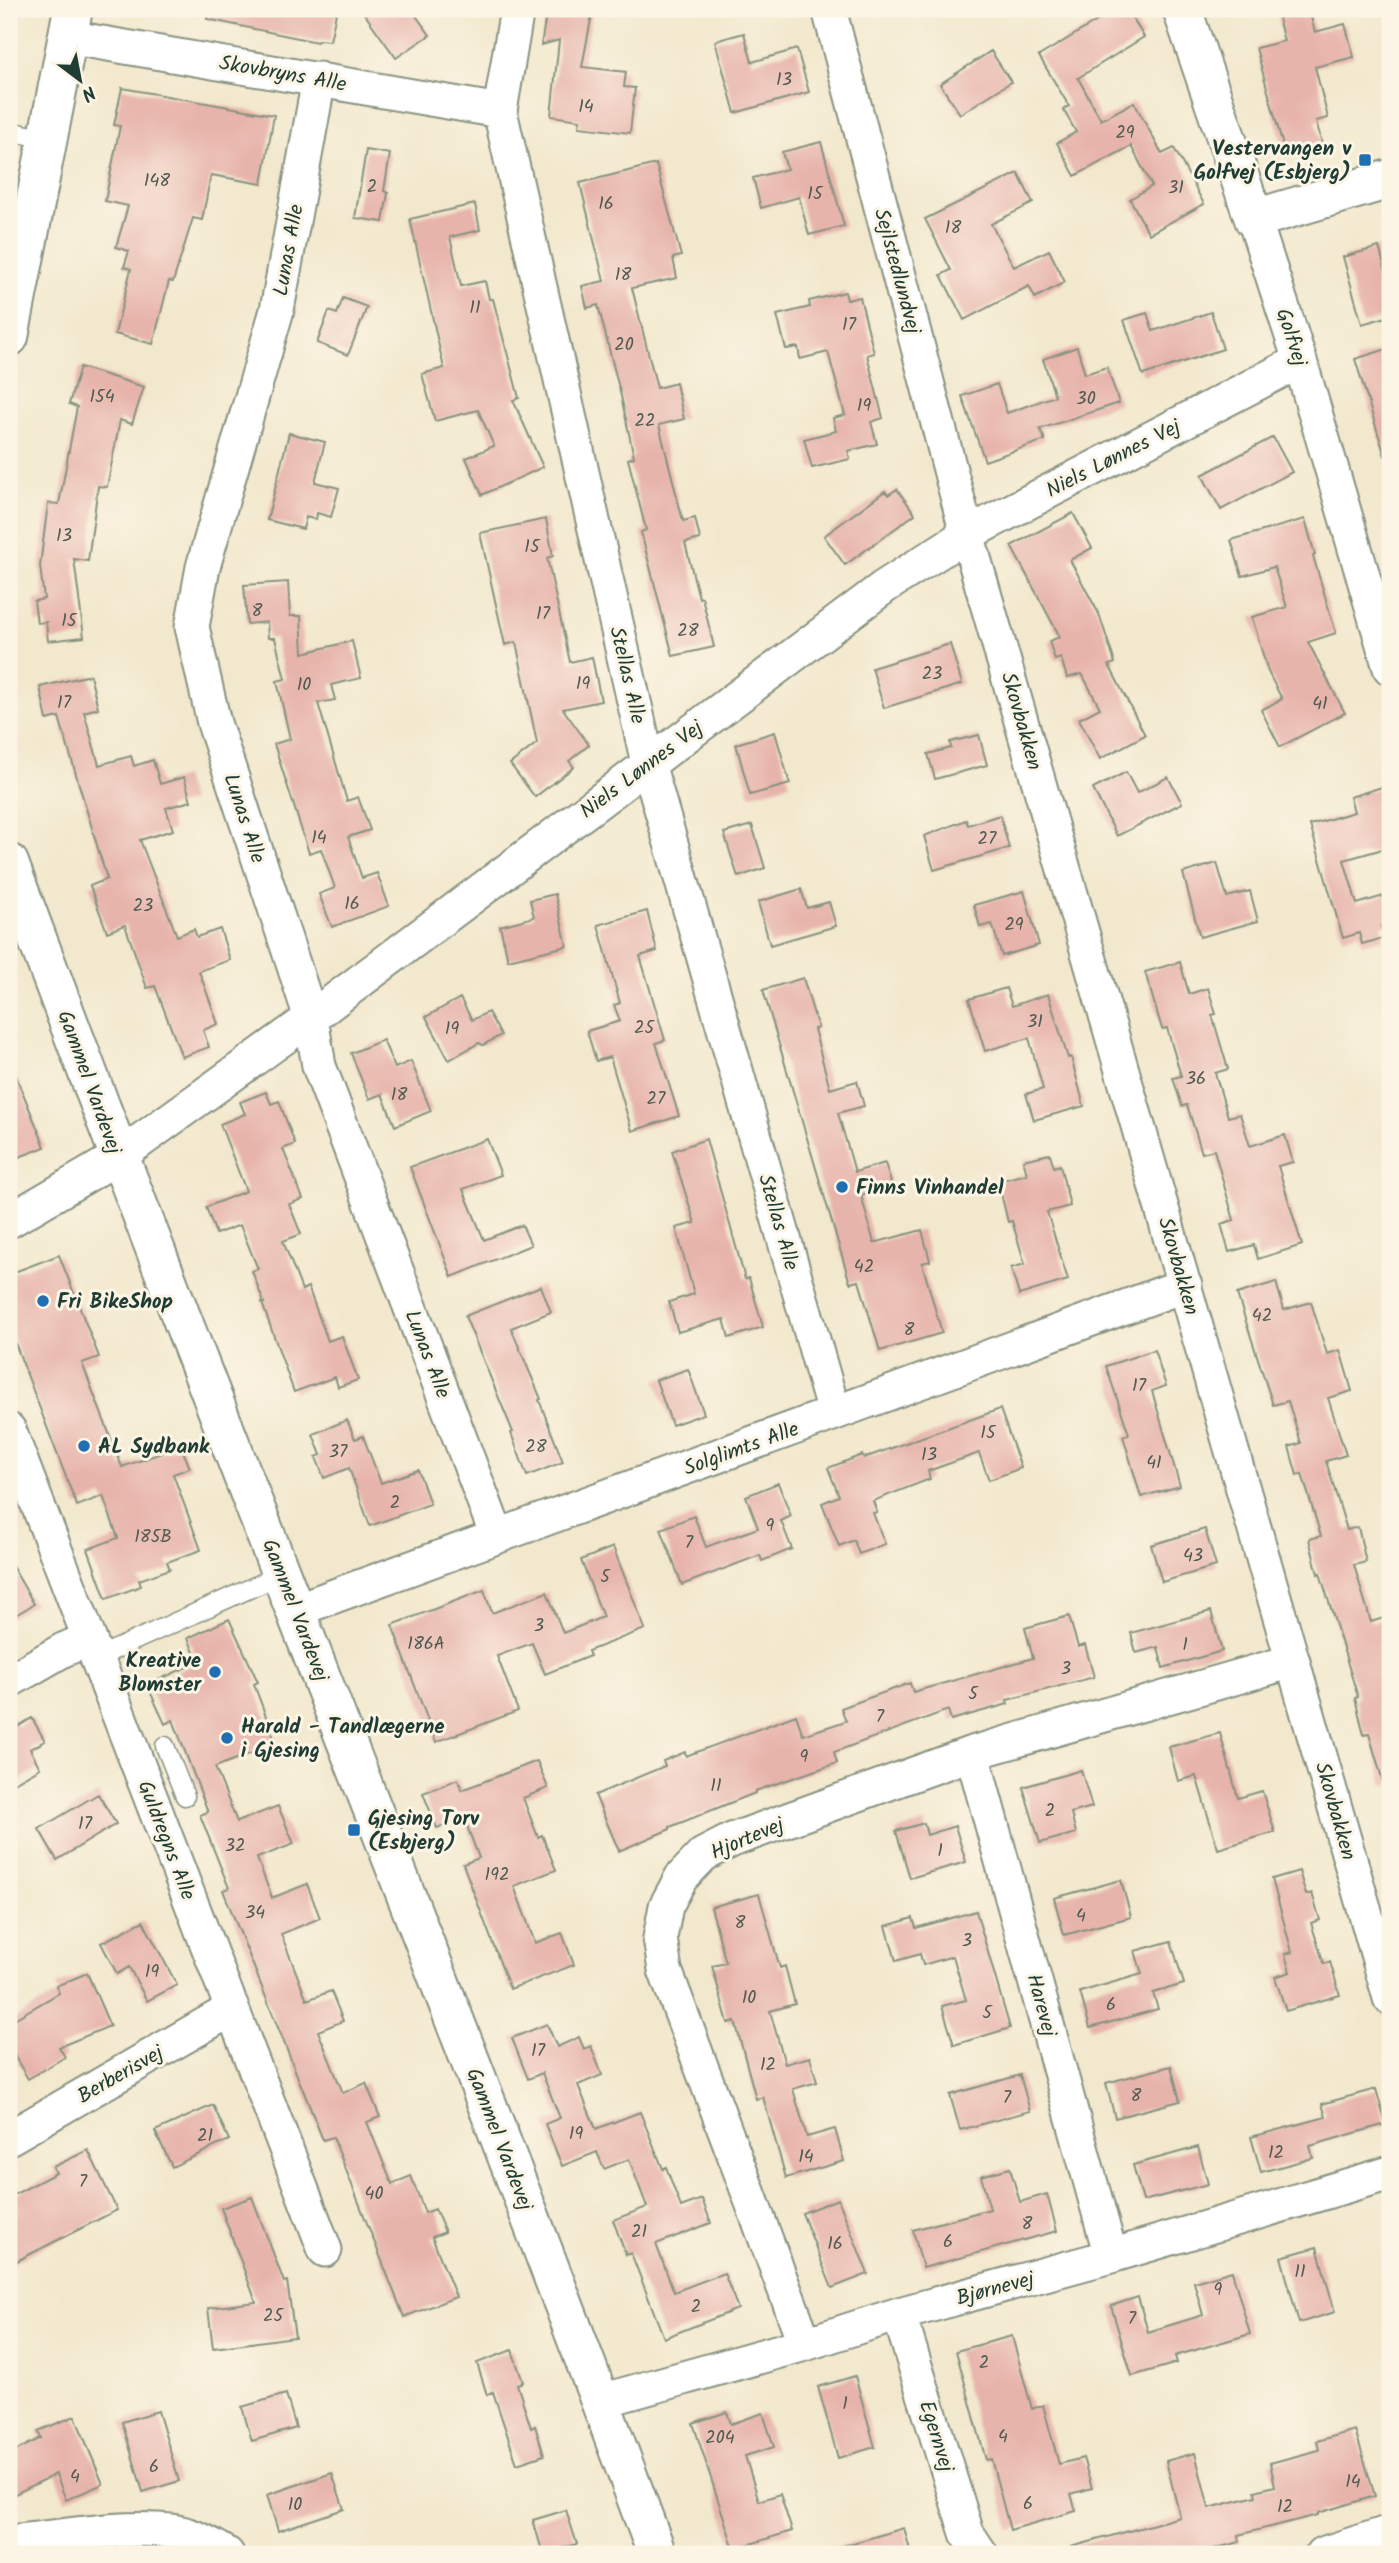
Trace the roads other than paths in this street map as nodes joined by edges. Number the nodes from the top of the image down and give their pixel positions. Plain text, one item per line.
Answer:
1 (517, 9) edge
2 (829, 9) edge
3 (1182, 9) edge
4 (70, 23) edge
5 (319, 79) junction
6 (500, 111) junction
7 (9, 131) edge
8 (47, 139) junction
9 (1390, 179) edge
10 (1254, 219) junction
11 (9, 337) edge
12 (1300, 361) junction
13 (968, 534) junction
14 (1390, 668) edge
15 (648, 763) junction
16 (9, 863) edge
17 (312, 1017) junction
18 (118, 1157) junction
19 (9, 1221) edge
20 (1185, 1285) junction
21 (834, 1413) junction
22 (9, 1430) edge
23 (497, 1536) junction
24 (282, 1574) junction
25 (296, 1610) junction
26 (93, 1648) junction
27 (1293, 1661) junction
28 (9, 1681) edge
29 (165, 1746) dead end
30 (972, 1753) junction
31 (175, 1771) junction
32 (145, 1783) junction
33 (185, 1796) dead end
34 (1390, 1998) edge
35 (232, 2009) junction
36 (9, 2138) edge
37 (1390, 2173) edge
38 (325, 2250) dead end
39 (1111, 2256) junction
40 (899, 2314) junction
41 (805, 2344) junction
42 (600, 2402) junction
43 (1390, 2532) edge
44 (9, 2542) edge
45 (228, 2554) edge
46 (657, 2554) edge
47 (981, 2554) edge
48 (1322, 2554) edge

1 - 6 street, Stellas Alle
2 - 13 street, Sejlstedlundvej
3 - 10 street, Golfvej
4 - 5 street, Skovbryns Alle
4 - 8 street
5 - 6 street, Skovbryns Alle
5 - 17 street, Lunas Alle
6 - 15 street, Stellas Alle
7 - 8 lane
8 - 11 street
9 - 10 street
10 - 12 street, Golfvej
12 - 13 street, Niels Lønnes Vej
12 - 14 street, Golfvej
13 - 15 street, Niels Lønnes Vej
13 - 20 street, Skovbakken
15 - 17 street, Niels Lønnes Vej
15 - 21 street, Stellas Alle
16 - 18 street, Gammel Vardevej
17 - 18 street, Niels Lønnes Vej
17 - 23 street, Lunas Alle
18 - 19 street, Niels Lønnes Vej
18 - 24 street, Gammel Vardevej
20 - 21 street, Solglimts Alle
20 - 27 street, Skovbakken
21 - 23 street, Solglimts Alle
22 - 26 street, Guldregns Alle
23 - 25 street, Solglimts Alle
24 - 25 street, Gammel Vardevej
24 - 26 lane
25 - 42 street, Gammel Vardevej
26 - 28 street
26 - 32 street, Guldregns Alle
27 - 30 street, Hjortevej
27 - 34 street, Skovbakken
29 - 31 lane
30 - 39 street, Harevej
30 - 41 street, Hjortevej
31 - 32 lane
31 - 33 lane
32 - 35 street, Guldregns Alle
35 - 36 street, Berberisvej
35 - 38 street, Guldregns Alle
37 - 39 street, Bjørnevej
39 - 40 street, Bjørnevej
40 - 41 street, Bjørnevej
40 - 47 street, Egernvej
41 - 42 street, Bjørnevej
42 - 46 street, Gammel Vardevej
43 - 48 street
44 - 45 street

